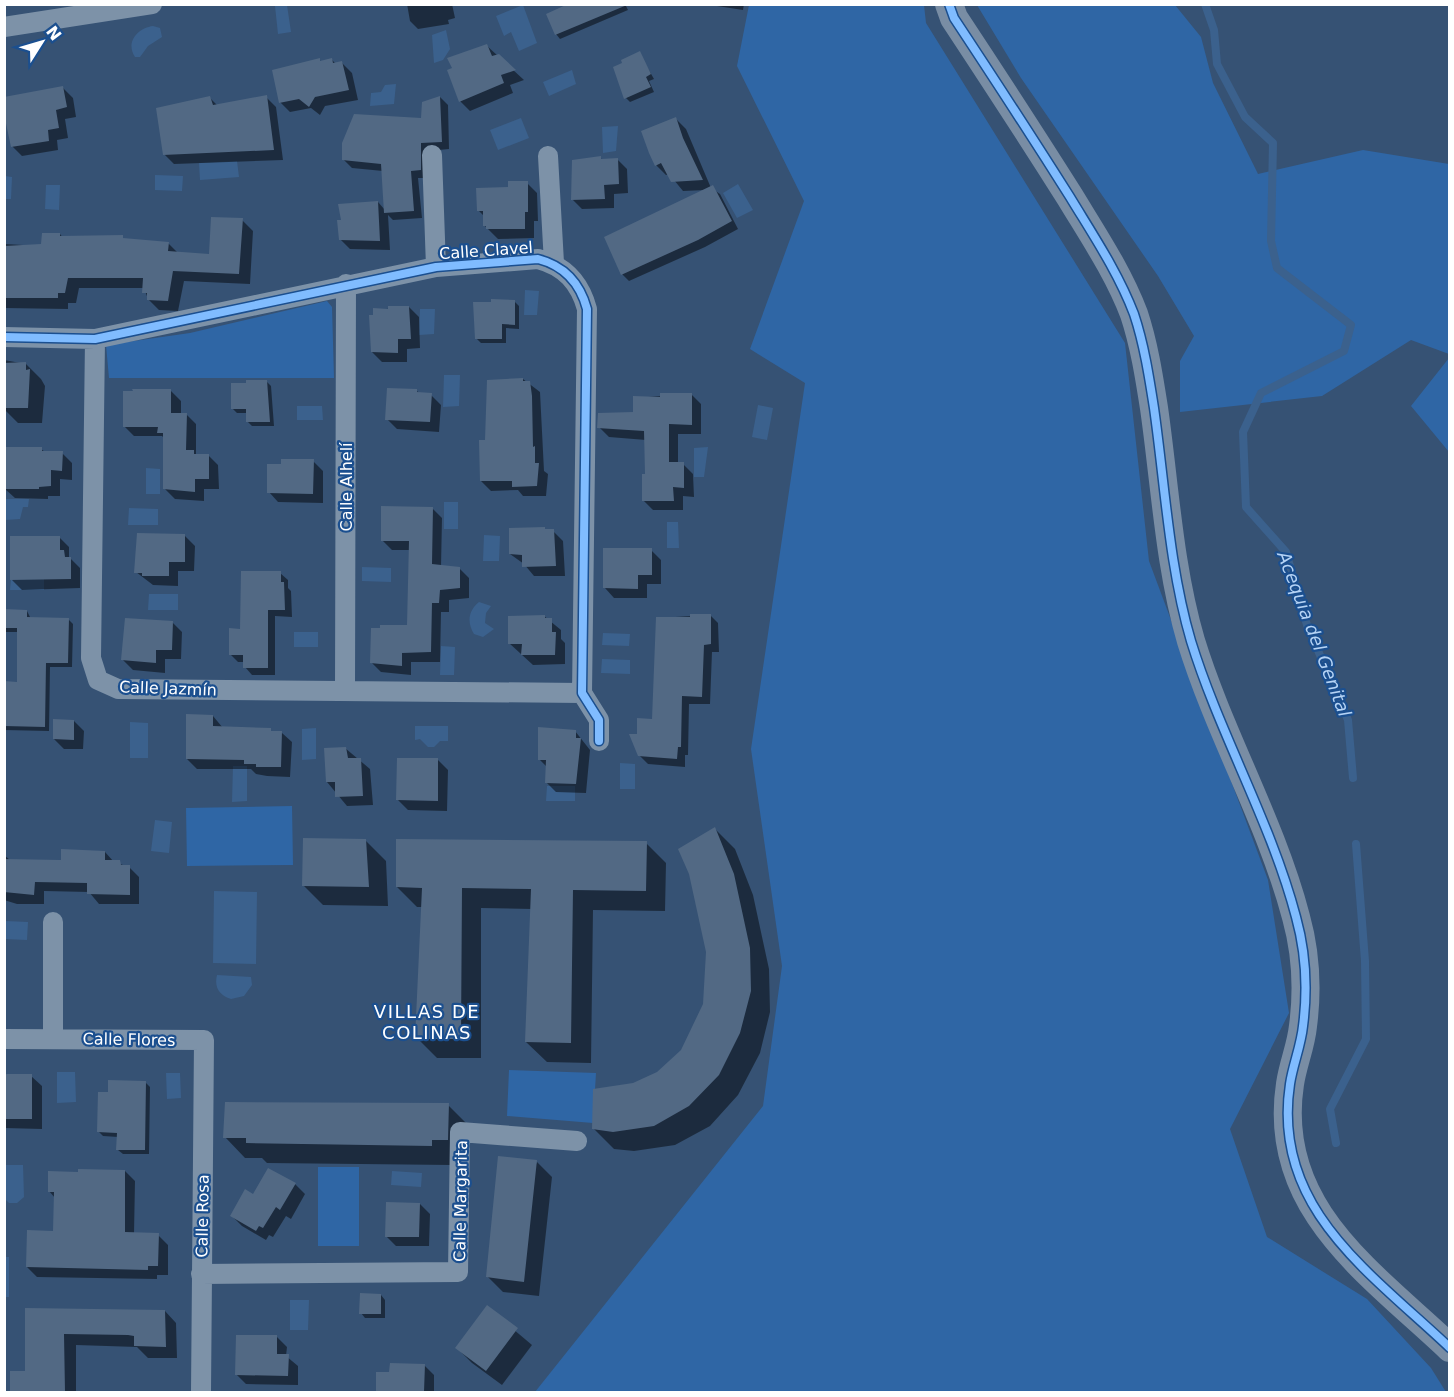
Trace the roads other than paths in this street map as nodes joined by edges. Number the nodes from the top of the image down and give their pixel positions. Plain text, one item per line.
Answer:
1 (152, 4) edge
2 (949, 4) edge
3 (4, 27) edge
4 (432, 155) dead end
5 (548, 156) dead end
6 (554, 263) junction
7 (436, 267) junction
8 (346, 284) junction
9 (4, 337) edge
10 (95, 339) junction
11 (345, 691) junction
12 (582, 693) junction
13 (599, 741) dead end
14 (53, 922) dead end
15 (4, 1039) edge
16 (53, 1039) junction
17 (204, 1040) joint
18 (577, 1141) dead end
19 (201, 1274) junction
20 (1449, 1348) edge
21 (201, 1392) edge

1 - 3 street
2 - 20 street
4 - 7 street, Calle Clavel
5 - 6 street, Calle Clavel
6 - 7 street, Calle Clavel
6 - 12 street, Calle Clavel
7 - 8 street, Calle Clavel
8 - 10 street, Calle Clavel
8 - 11 street, Calle Alhelí
9 - 10 street, Calle Clavel
10 - 11 street, Calle Jazmín
11 - 12 street, Calle Jazmín
12 - 13 street
14 - 16 street
15 - 16 street, Calle Flores
16 - 17 street, Calle Flores
17 - 19 street, Calle Rosa
18 - 19 street, Calle Margarita
19 - 21 street, Calle Rosa

